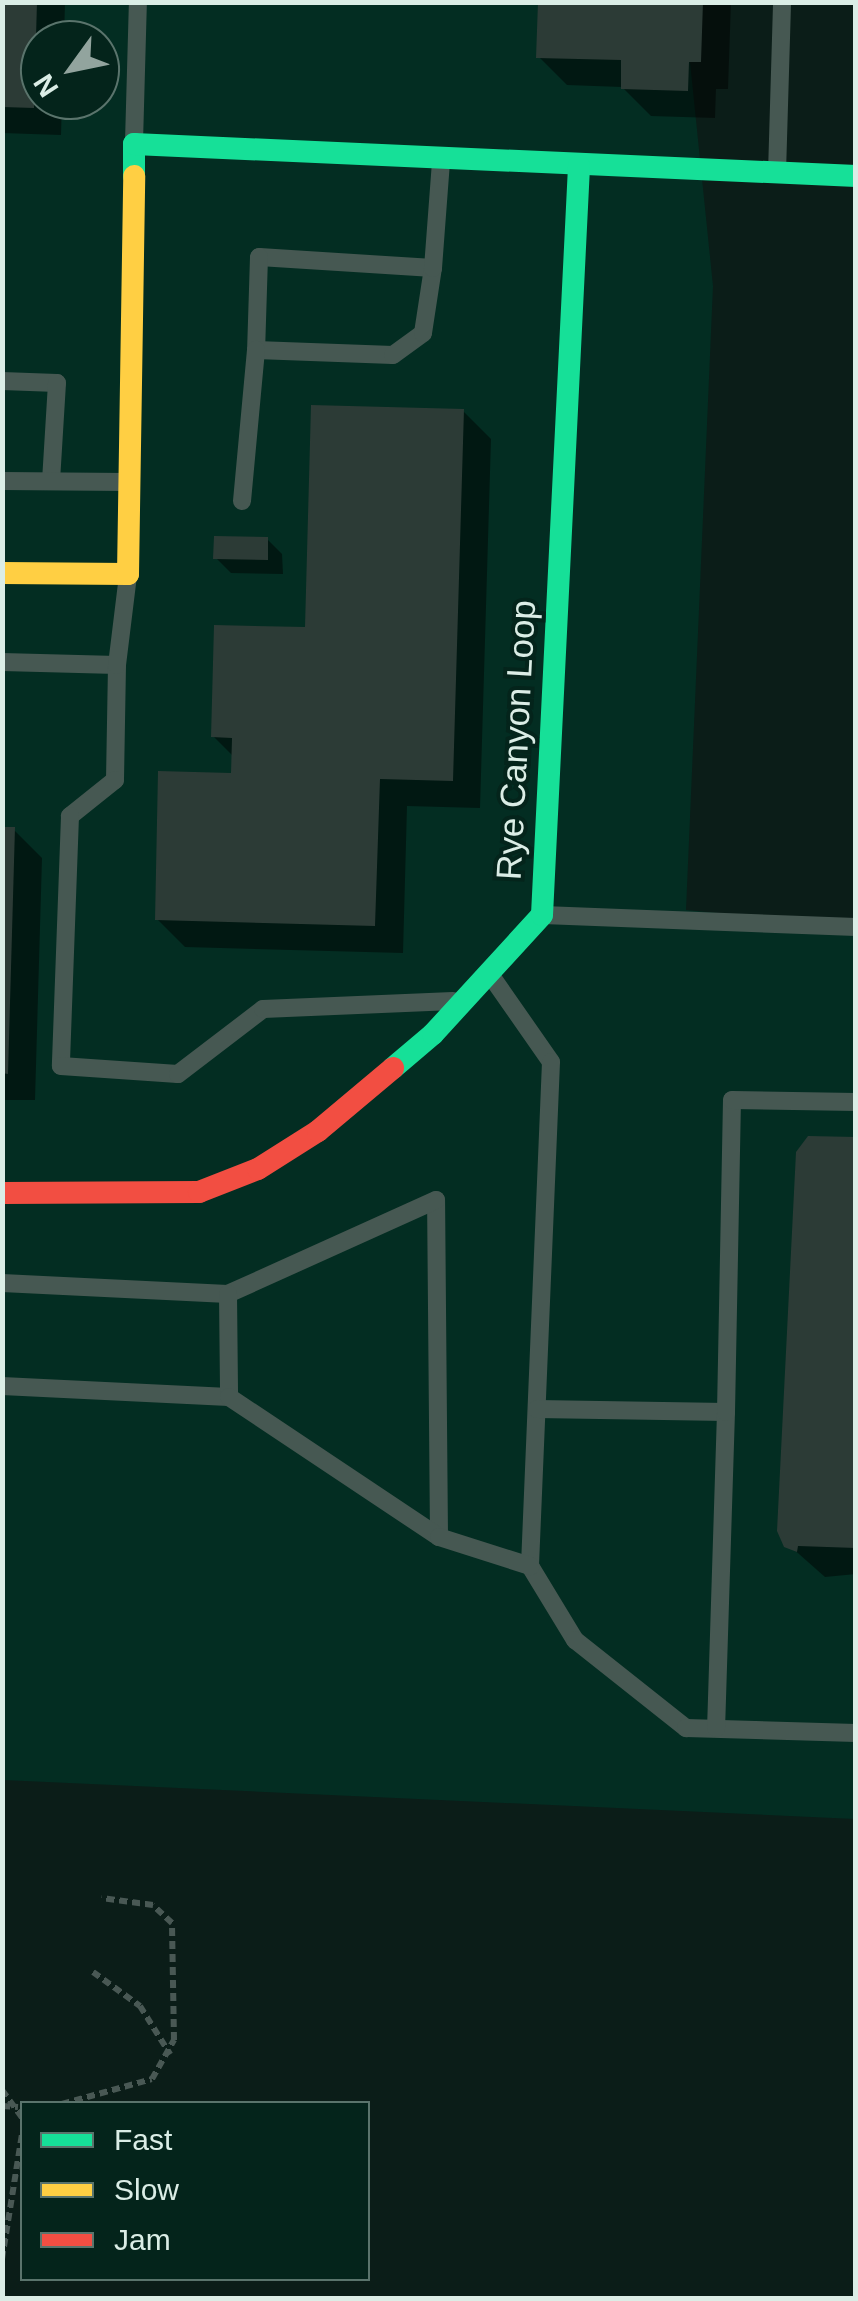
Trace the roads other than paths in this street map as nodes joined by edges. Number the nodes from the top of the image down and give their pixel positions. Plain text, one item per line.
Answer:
1 (138, 2) edge
2 (782, 2) edge
3 (134, 144) junction
4 (441, 161) junction
5 (578, 166) junction
6 (778, 173) junction
7 (856, 176) edge
8 (433, 268) junction
9 (256, 350) junction
10 (2, 381) edge
11 (2, 482) edge
12 (51, 482) junction
13 (130, 482) junction
14 (242, 500) dead end
15 (2, 572) edge
16 (128, 574) junction
17 (2, 662) edge
18 (117, 664) junction
19 (542, 915) junction
20 (856, 927) edge
21 (489, 973) junction
22 (464, 1000) junction
23 (856, 1102) edge
24 (2, 1193) edge
25 (2, 1283) edge
26 (228, 1294) junction
27 (2, 1386) edge
28 (230, 1397) junction
29 (536, 1409) junction
30 (726, 1412) junction
31 (439, 1537) junction
32 (530, 1566) junction
33 (716, 1728) junction
34 (856, 1733) edge

1 - 3 lane
2 - 6 lane
3 - 4 street
3 - 13 street
4 - 5 street
4 - 8 lane
5 - 6 street
5 - 19 street, Rye Canyon Loop
6 - 7 street
8 - 9 lane
8 - 9 lane
9 - 14 lane
10 - 12 lane
11 - 12 lane
12 - 13 lane
13 - 16 street
15 - 16 street
16 - 18 lane
17 - 18 lane
18 - 22 lane
19 - 20 lane
19 - 21 street, Rye Canyon Loop
21 - 22 street, Rye Canyon Loop
21 - 29 lane
22 - 24 street, Rye Canyon Loop
23 - 30 lane
25 - 26 lane
26 - 28 lane
26 - 31 lane
27 - 28 lane
28 - 31 lane
29 - 30 lane
29 - 32 lane
30 - 33 lane
31 - 32 lane
32 - 33 lane
33 - 34 lane

